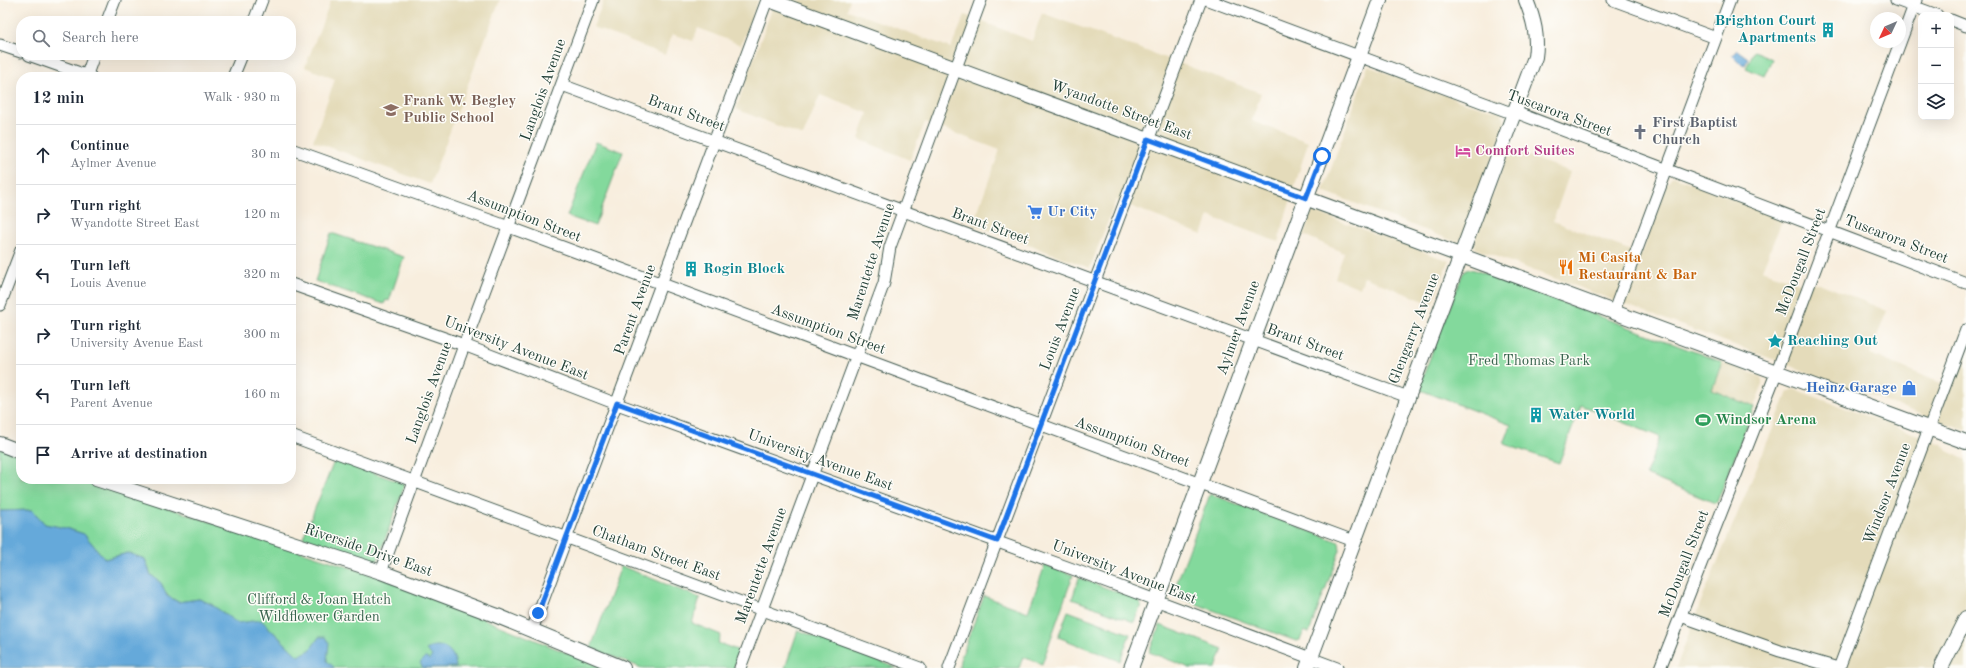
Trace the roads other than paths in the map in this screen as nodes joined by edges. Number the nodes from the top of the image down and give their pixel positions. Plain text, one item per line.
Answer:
1 (115, 0) edge
2 (262, 0) edge
3 (593, 0) edge
4 (768, 0) edge
5 (980, 0) edge
6 (1201, 0) edge
7 (1208, 0) edge
8 (1380, 0) edge
9 (1526, 0) edge
10 (1613, 0) edge
11 (1730, 0) edge
12 (1896, 0) edge
13 (1915, 3) edge
14 (1932, 12) edge
15 (109, 16) edge
16 (256, 16) edge
17 (1954, 21) edge
18 (1966, 26) edge
19 (1716, 38) junction
20 (0, 44) edge
21 (16, 50) edge
22 (1359, 56) junction
23 (43, 60) edge
24 (93, 60) edge
25 (240, 60) edge
26 (956, 69) junction
27 (77, 72) edge
28 (89, 72) edge
29 (235, 72) edge
30 (562, 84) junction
31 (1515, 112) junction
32 (1148, 139) junction
33 (715, 141) junction
34 (296, 151) edge
35 (1667, 169) junction
36 (1306, 198) junction
37 (904, 211) junction
38 (509, 227) junction
39 (1830, 231) junction
40 (1461, 254) junction
41 (16, 263) edge
42 (1095, 281) junction
43 (1966, 283) edge
44 (661, 284) junction
45 (296, 286) edge
46 (0, 306) edge
47 (1614, 311) junction
48 (1966, 330) edge
49 (1253, 340) junction
50 (464, 345) junction
51 (856, 356) junction
52 (1777, 371) junction
53 (1408, 397) junction
54 (617, 403) junction
55 (1041, 425) junction
56 (1929, 428) junction
57 (296, 438) edge
58 (1966, 442) edge
59 (0, 444) edge
60 (16, 450) edge
61 (812, 474) junction
62 (414, 481) junction
63 (111, 484) edge
64 (1199, 484) junction
65 (566, 537) junction
66 (997, 541) junction
67 (1354, 541) junction
68 (381, 572) junction
69 (1156, 601) junction
70 (762, 609) junction
71 (1681, 616) junction
72 (1966, 618) edge
73 (532, 630) junction
74 (1309, 663) edge
75 (623, 668) edge
76 (740, 668) edge
77 (920, 668) edge
78 (949, 668) edge
79 (1131, 668) edge
80 (1337, 668) edge
81 (1660, 668) edge
82 (1838, 668) edge
83 (1941, 668) edge

1 - 15 street
2 - 16 street
3 - 30 street, Langlois Avenue
4 - 26 main road, Wyandotte Street East
4 - 33 street, Parent Avenue
5 - 26 street, Marentette Avenue
6 - 32 street, Louis Avenue
7 - 22 street, Tuscarora Street
8 - 22 main road, Aylmer Avenue
9 - 31 main road, Glengarry Avenue
10 - 19 street
11 - 19 street
12 - 13 street
13 - 14 street
13 - 39 street, McDougall Street
17 - 18 street
19 - 35 street
20 - 21 street
22 - 31 street, Tuscarora Street
22 - 36 main road, Aylmer Avenue
23 - 27 street
24 - 28 street
25 - 29 street
26 - 32 main road, Wyandotte Street East
26 - 37 street, Marentette Avenue
30 - 33 street, Brant Street
30 - 38 street, Langlois Avenue
31 - 35 street, Tuscarora Street
31 - 40 main road, Glengarry Avenue
32 - 36 main road, Wyandotte Street East
32 - 42 street, Louis Avenue
33 - 37 street, Brant Street
33 - 44 street, Parent Avenue
34 - 38 street, Assumption Street
35 - 39 street, Tuscarora Street
35 - 47 street
36 - 40 main road, Wyandotte Street East
36 - 49 main road, Aylmer Avenue
37 - 42 street, Brant Street
37 - 51 street, Marentette Avenue
38 - 44 street, Assumption Street
38 - 50 street, Langlois Avenue
39 - 43 street, Tuscarora Street
39 - 52 street, McDougall Street
40 - 47 main road, Wyandotte Street East
40 - 53 main road, Glengarry Avenue
41 - 46 street
42 - 49 street, Brant Street
42 - 55 street, Louis Avenue
44 - 51 street, Assumption Street
44 - 54 street, Parent Avenue
45 - 50 street, University Avenue East
47 - 52 main road, Wyandotte Street East
48 - 56 street, Windsor Avenue
49 - 53 street, Brant Street
49 - 64 main road, Aylmer Avenue
50 - 54 street, University Avenue East
50 - 62 street, Langlois Avenue
51 - 55 street, Assumption Street
51 - 61 street, Marentette Avenue
52 - 56 main road, Wyandotte Street East
52 - 71 street, McDougall Street
53 - 67 main road, Glengarry Avenue
54 - 61 street, University Avenue East
54 - 65 street, Parent Avenue
55 - 64 street, Assumption Street
55 - 66 street, Louis Avenue
56 - 58 main road, Wyandotte Street East
56 - 82 street, Windsor Avenue
57 - 62 street, Chatham Street East
59 - 60 main road
61 - 66 street, University Avenue East
61 - 70 street, Marentette Avenue
62 - 65 street, Chatham Street East
62 - 68 street, Langlois Avenue
63 - 68 main road, Riverside Drive East
64 - 67 street, Assumption Street
64 - 69 main road, Aylmer Avenue
65 - 70 street, Chatham Street East
65 - 73 street, Parent Avenue
66 - 69 street, University Avenue East
66 - 78 street, Louis Avenue
67 - 74 main road, Glengarry Avenue
68 - 73 main road, Riverside Drive East
69 - 74 street, University Avenue East
69 - 79 main road, Aylmer Avenue
70 - 76 street, Marentette Avenue
70 - 77 street, Chatham Street East
71 - 81 street, McDougall Street
71 - 82 street
72 - 83 main road
73 - 75 main road, Riverside Drive East
74 - 80 street, University Avenue East

